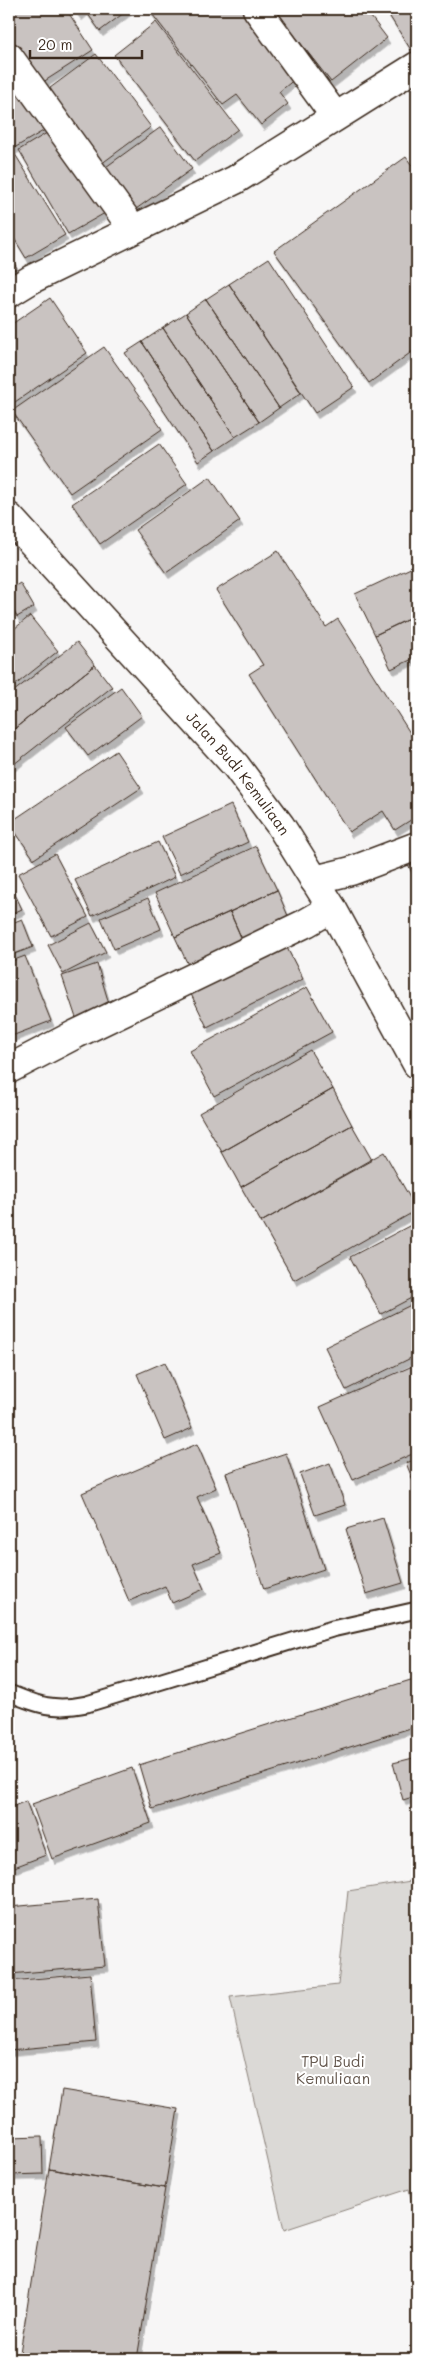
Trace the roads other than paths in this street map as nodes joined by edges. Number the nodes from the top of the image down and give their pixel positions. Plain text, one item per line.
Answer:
1 (256, 9) edge
2 (9, 57) edge
3 (417, 66) edge
4 (335, 116) junction
5 (132, 229) junction
6 (9, 293) edge
7 (9, 517) edge
8 (417, 846) edge
9 (314, 880) junction
10 (332, 908) junction
11 (417, 1064) edge
12 (9, 1069) edge
13 (417, 1610) edge
14 (9, 1693) edge

1 - 4 street
2 - 5 street
3 - 4 street
4 - 5 street
5 - 6 street
7 - 9 street, Jalan Budi Kemuliaan
8 - 9 street
9 - 10 street, Jalan Budi Kemuliaan
10 - 11 street, Jalan Budi Kemuliaan
10 - 12 street
13 - 14 lane

